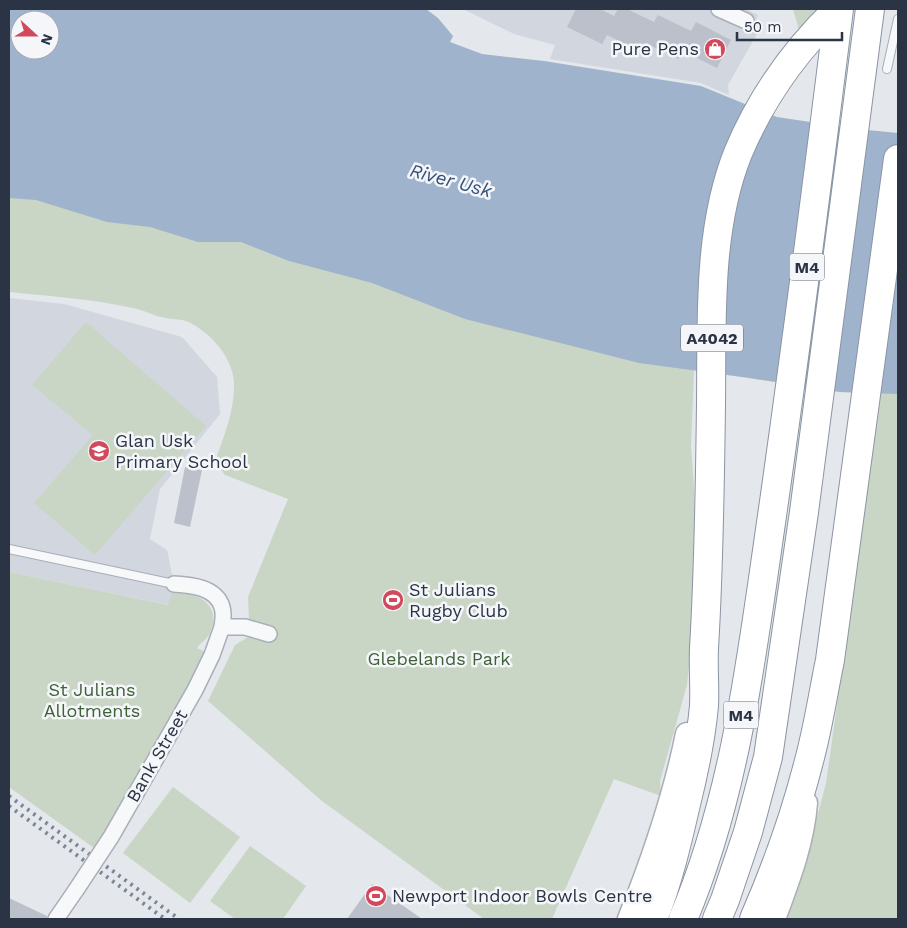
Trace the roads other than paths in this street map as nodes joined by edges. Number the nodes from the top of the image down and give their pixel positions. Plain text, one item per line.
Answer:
1 (719, 9) edge
2 (870, 9) edge
3 (838, 16) edge
4 (898, 19) edge
5 (746, 21) dead end
6 (887, 69) dead end
7 (898, 159) edge
8 (9, 549) edge
9 (174, 584) joint
10 (222, 627) junction
11 (269, 634) dead end
12 (703, 665) junction
13 (809, 762) junction
14 (56, 919) edge
15 (629, 919) edge
16 (653, 919) edge
17 (683, 919) edge
18 (717, 919) edge
19 (754, 919) edge
20 (774, 919) edge

1 - 5 street
2 - 18 highway, M4
3 - 12 highway, A4042
3 - 17 highway, M4
4 - 6 lane
7 - 13 highway
8 - 9 lane
9 - 10 street
10 - 11 street
10 - 14 street, Bank Street, bridge
12 - 15 main road
12 - 16 highway, M4
13 - 19 highway
13 - 20 main road

